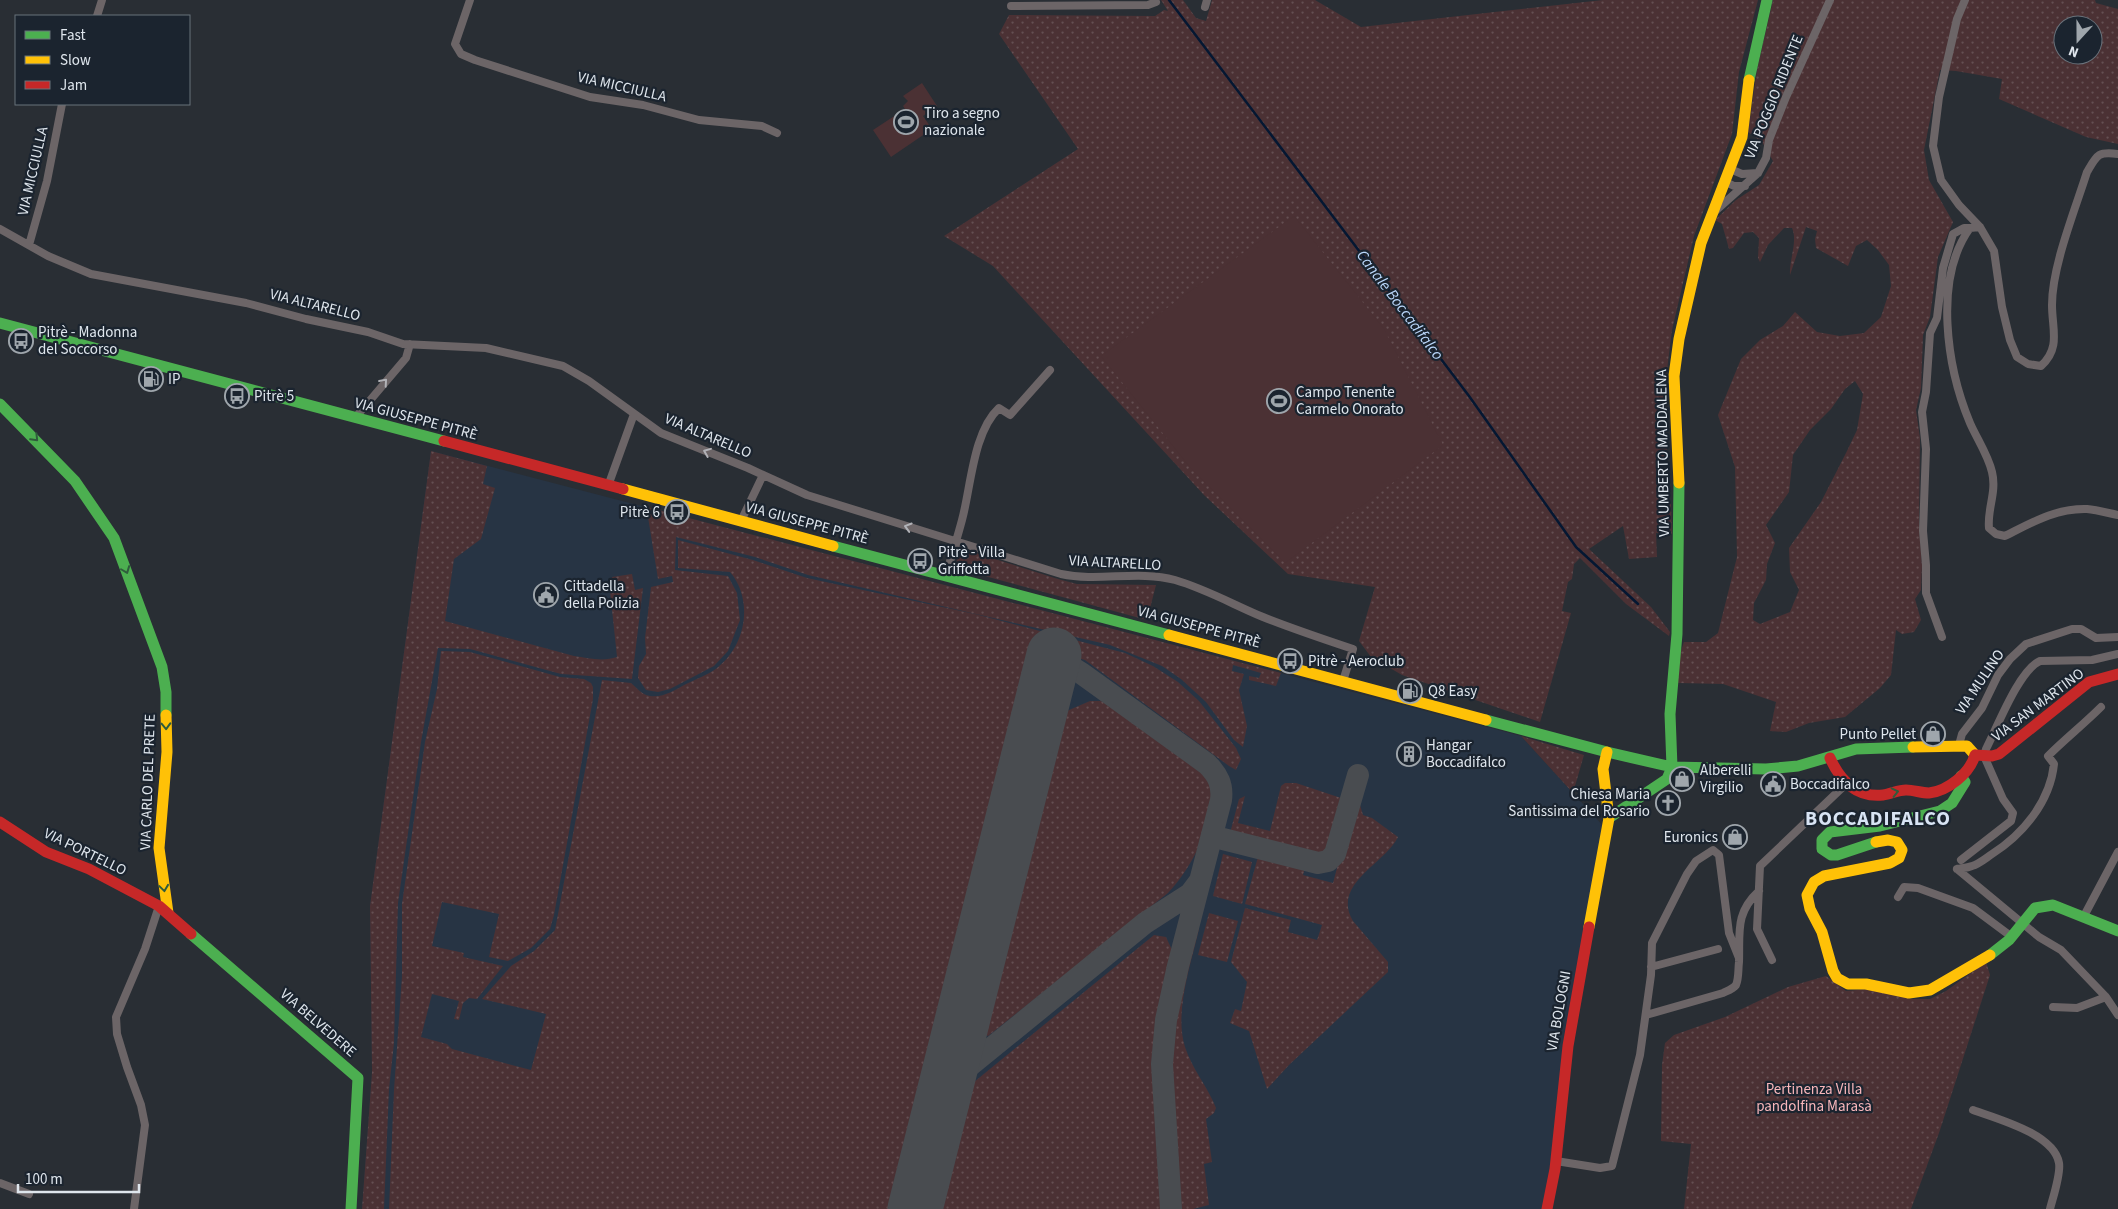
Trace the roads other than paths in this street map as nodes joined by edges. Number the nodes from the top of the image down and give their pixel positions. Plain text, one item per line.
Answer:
1 (102, 0) edge
2 (470, 0) edge
3 (1155, 0) edge
4 (1767, 0) edge
5 (1830, 0) edge
6 (1965, 0) edge
7 (1011, 6) dead end
8 (97, 15) edge
9 (62, 105) edge
10 (777, 133) dead end
11 (2118, 154) edge
12 (1730, 169) junction
13 (1758, 173) junction
14 (1724, 181) junction
15 (1745, 186) junction
16 (1711, 216) junction
17 (1980, 227) junction
18 (1970, 228) junction
19 (0, 229) edge
20 (29, 244) junction
21 (0, 323) edge
22 (410, 344) junction
23 (1050, 370) dead end
24 (0, 404) edge
25 (634, 414) junction
26 (354, 418) junction
27 (763, 475) junction
28 (608, 486) junction
29 (2118, 515) edge
30 (741, 521) junction
31 (955, 540) junction
32 (946, 576) junction
33 (1942, 637) dead end
34 (2118, 637) edge
35 (2118, 654) edge
36 (2118, 674) edge
37 (1343, 681) junction
38 (2101, 707) dead end
39 (1959, 745) junction
40 (1607, 752) junction
41 (1980, 756) junction
42 (1830, 758) junction
43 (1672, 767) junction
44 (1961, 776) junction
45 (1846, 784) junction
46 (1609, 818) junction
47 (0, 822) edge
48 (2118, 852) edge
49 (1961, 860) dead end
50 (1759, 891) junction
51 (1898, 897) dead end
52 (164, 909) junction
53 (2084, 916) junction
54 (2023, 923) junction
55 (2118, 931) edge
56 (2012, 937) junction
57 (1718, 949) dead end
58 (1739, 958) junction
59 (1772, 960) dead end
60 (1651, 968) junction
61 (2106, 997) junction
62 (2053, 1007) dead end
63 (1646, 1015) junction
64 (2118, 1015) edge
65 (1973, 1110) dead end
66 (1556, 1161) junction
67 (0, 1183) edge
68 (29, 1194) dead end
69 (134, 1209) edge
70 (351, 1209) edge
71 (1547, 1209) edge
72 (2050, 1209) edge

1 - 8 street
2 - 10 street, VIA MICCIULLA
3 - 7 street
4 - 12 street, VIA UMBERTO MADDALENA
5 - 13 street, VIA POGGIO RIDENTE
6 - 17 street
9 - 20 street, VIA MICCIULLA
11 - 17 street
12 - 13 street
12 - 14 street, VIA UMBERTO MADDALENA
13 - 15 street, VIA POGGIO RIDENTE
14 - 15 street
14 - 16 street, VIA UMBERTO MADDALENA
15 - 16 street, VIA POGGIO RIDENTE
16 - 43 street, VIA UMBERTO MADDALENA
17 - 18 street
18 - 29 street
18 - 33 street
19 - 20 street, VIA ALTARELLO
20 - 22 street, VIA ALTARELLO
21 - 26 street, VIA GIUSEPPE PITRÈ
22 - 25 street, VIA ALTARELLO
26 -> 22 street
23 - 31 street
24 -> 52 street, VIA CARLO DEL PRETE
27 -> 25 street, VIA ALTARELLO
25 - 28 street
26 - 28 street, VIA GIUSEPPE PITRÈ
27 - 30 street
31 -> 27 street, VIA ALTARELLO
28 - 30 street, VIA GIUSEPPE PITRÈ
30 - 32 street, VIA GIUSEPPE PITRÈ
31 - 32 street
31 - 37 street, VIA ALTARELLO
32 - 37 street, VIA GIUSEPPE PITRÈ
34 - 39 street, VIA MULINO
35 - 41 street
36 - 41 street, VIA SAN MARTINO
37 - 40 street, VIA GIUSEPPE PITRÈ
38 - 54 street
39 - 41 street
39 - 42 street, VIA GIUSEPPE PITRÈ
40 - 43 street, VIA GIUSEPPE PITRÈ
40 - 46 street, VIA BOLOGNI
41 - 44 street
41 - 49 street
42 - 43 street, VIA GIUSEPPE PITRÈ
42 - 45 street
43 - 46 street
45 -> 44 street
44 - 56 street
45 - 50 street
46 - 66 street, VIA BOLOGNI
47 - 52 street, VIA PORTELLO
48 - 53 street
50 - 58 street
50 - 59 street
51 - 56 street
52 - 69 street
52 - 70 street, VIA BELVEDERE
53 - 54 street
53 - 55 street
54 - 56 street
54 - 61 street
57 - 60 street
58 - 60 street
58 - 63 street
60 - 63 street
61 - 62 street
61 - 64 street
63 - 66 street
65 - 72 street
66 - 71 street, VIA BOLOGNI
67 - 68 street

